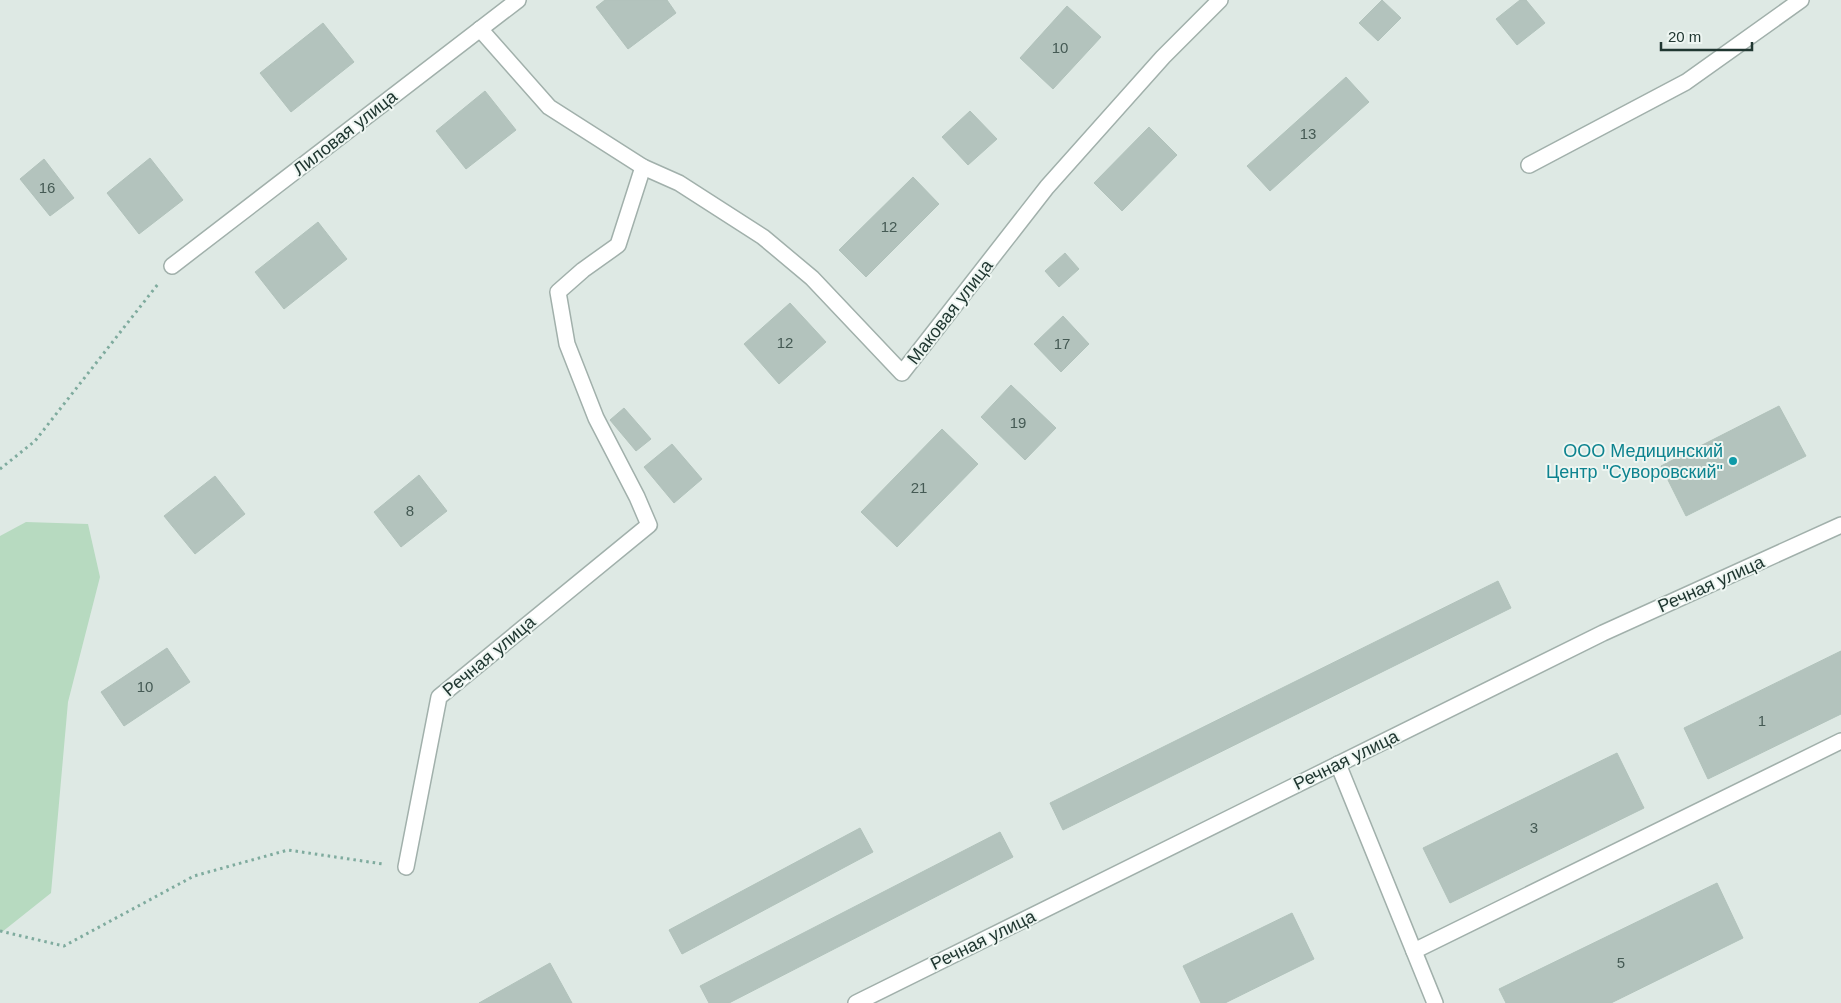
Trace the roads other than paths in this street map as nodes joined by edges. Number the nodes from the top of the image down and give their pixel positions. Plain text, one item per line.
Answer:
1 (518, 0) edge
2 (1220, 0) edge
3 (1801, 0) edge
4 (480, 29) junction
5 (1529, 165) dead end
6 (643, 167) junction
7 (172, 266) road end
8 (1841, 526) edge
9 (1841, 741) edge
10 (1338, 764) junction
11 (406, 867) road end
12 (1414, 951) junction
13 (856, 1003) edge
14 (1435, 1003) edge

1 - 4 street, Лиловая улица
2 - 6 street, Маковая улица
3 - 5 street
4 - 6 street, Маковая улица
4 - 7 street, Лиловая улица
6 - 11 street, Речная улица
8 - 10 street, Речная улица
9 - 12 street
10 - 12 street
10 - 13 street, Речная улица
12 - 14 street

